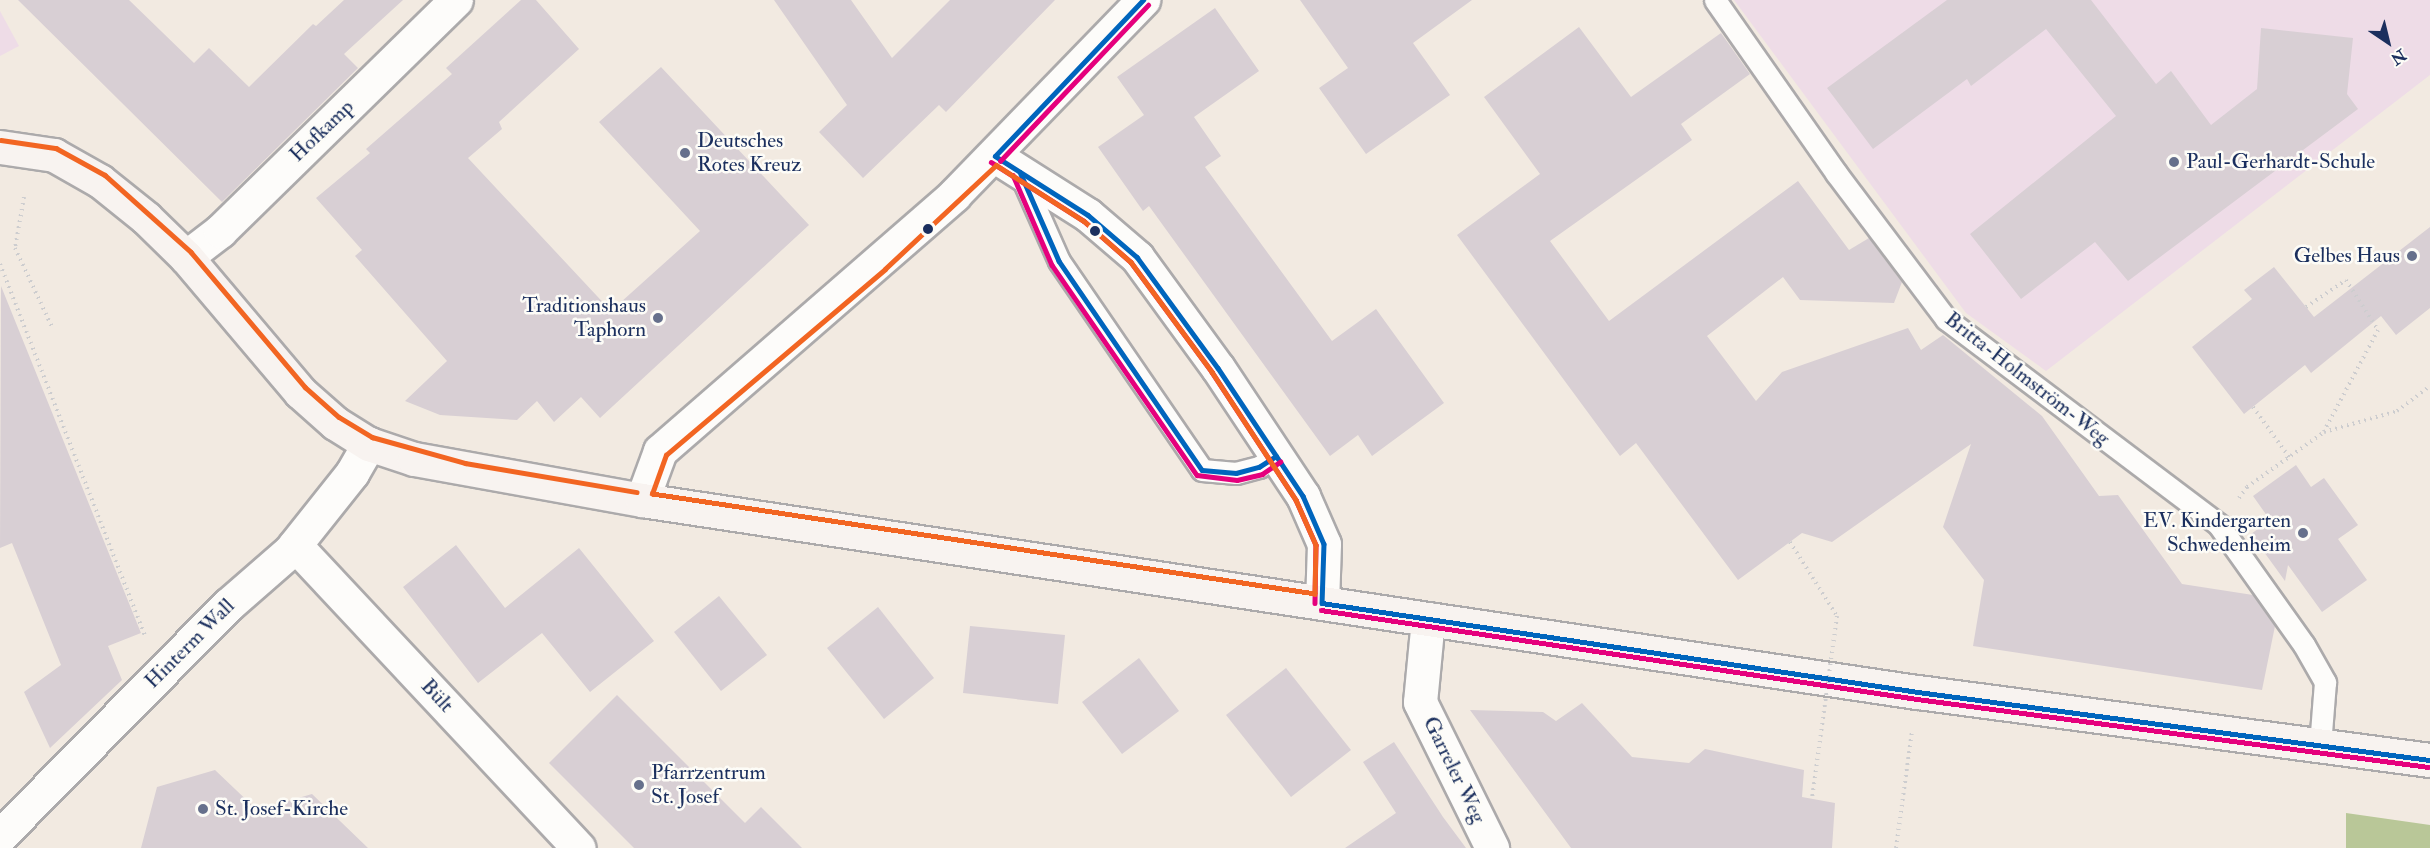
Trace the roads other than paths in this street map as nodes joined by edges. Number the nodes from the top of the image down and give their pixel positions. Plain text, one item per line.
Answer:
1 (456, 0) edge
2 (1143, 0) edge
3 (1715, 0) edge
4 (3, 147) edge
5 (1008, 164) junction
6 (186, 257) junction
7 (369, 444) junction
8 (1276, 456) junction
9 (642, 500) junction
10 (295, 545) junction
11 (1322, 603) junction
12 (1428, 619) junction
13 (2320, 746) junction
14 (2430, 760) edge
15 (0, 836) edge
16 (579, 848) edge
17 (1492, 848) edge

1 - 6 street, Hofkamp
2 - 5 street
3 - 13 lane, Britta-Holmström-Weg
4 - 6 street
5 - 8 street
5 - 8 lane
5 - 9 street
6 - 7 street
7 - 9 street
7 - 10 street, Hinterm Wall
8 - 11 street
9 - 11 street
10 - 15 street, Hinterm Wall
10 - 16 street, Bült
11 - 12 street
12 - 13 street
12 - 17 street, Garreler Weg
13 - 14 street

